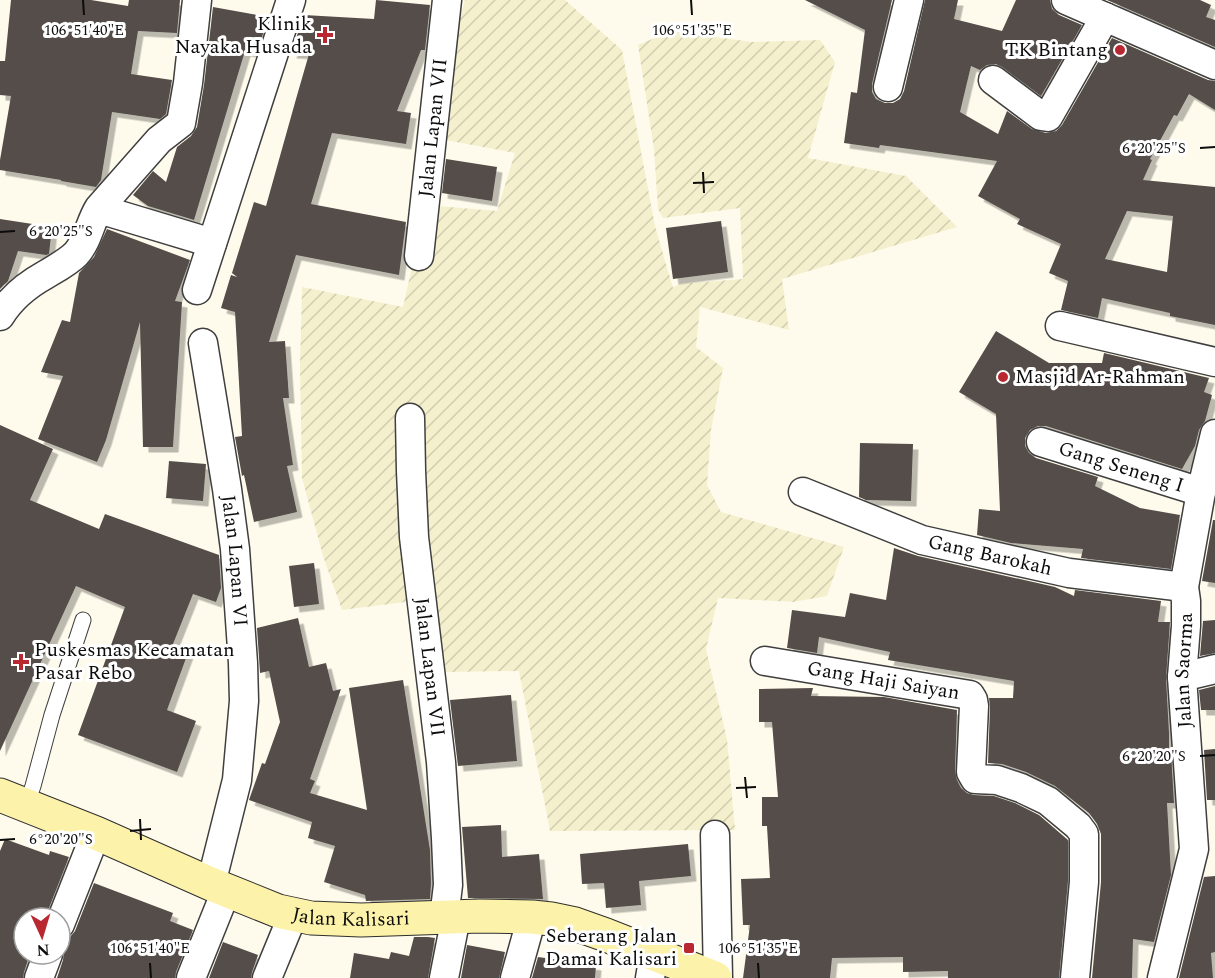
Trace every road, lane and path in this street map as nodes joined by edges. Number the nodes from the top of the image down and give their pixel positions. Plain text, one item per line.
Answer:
1 (197, 0) edge
2 (291, 0) edge
3 (447, 0) edge
4 (909, 0) edge
5 (1066, 0) edge
6 (1105, 17) junction
7 (1215, 65) edge
8 (993, 80) dead end
9 (888, 87) dead end
10 (109, 212) dead end
11 (212, 243) junction
12 (418, 256) dead end
13 (197, 291) dead end
14 (0, 316) edge
15 (1059, 326) dead end
16 (202, 343) dead end
17 (1215, 362) edge
18 (410, 418) dead end
19 (1215, 434) edge
20 (1041, 442) dead end
21 (803, 492) dead end
22 (1201, 492) junction
23 (1184, 587) junction
24 (83, 620) dead end
25 (765, 661) dead end
26 (1215, 669) edge
27 (1182, 677) junction
28 (13, 801) edge
29 (96, 833) junction
30 (715, 835) dead end
31 (1204, 848) edge
32 (219, 888) junction
33 (67, 906) edge
34 (293, 915) junction
35 (450, 917) junction
36 (532, 917) junction
37 (652, 966) edge
38 (191, 978) edge
39 (267, 978) edge
40 (444, 978) edge
41 (515, 978) edge
42 (716, 978) edge
43 (1075, 978) edge
44 (1162, 978) edge

1 - 14 street
2 - 11 street
3 - 12 street, Jalan Lapan VII
4 - 9 street
5 - 6 street
6 - 7 street
6 - 8 street
10 - 11 street
11 - 13 street
15 - 17 street
16 - 32 street, Jalan Lapan VI
18 - 35 street, Jalan Lapan VII
19 - 22 street, Jalan Saorma
20 - 22 street, Gang Seneng I
21 - 23 street, Gang Barokah
22 - 23 street, Jalan Saorma
23 - 27 street, Jalan Saorma
24 - 28 lane
25 - 43 street, Gang Haji Saiyan
26 - 27 street
27 - 31 street, Jalan Saorma
28 - 29 street, Jalan Kalisari
29 - 32 street, Jalan Kalisari
29 - 33 street
30 - 42 street
31 - 44 street, Jalan Saorma
32 - 34 street, Jalan Kalisari
32 - 38 street, Jalan Lapan VI
34 - 35 street, Jalan Kalisari
34 - 39 street
35 - 36 street, Jalan Kalisari
35 - 40 street, Jalan Lapan VII
36 - 37 street, Jalan Kalisari
36 - 41 street
37 - 42 street, Jalan Kalisari

